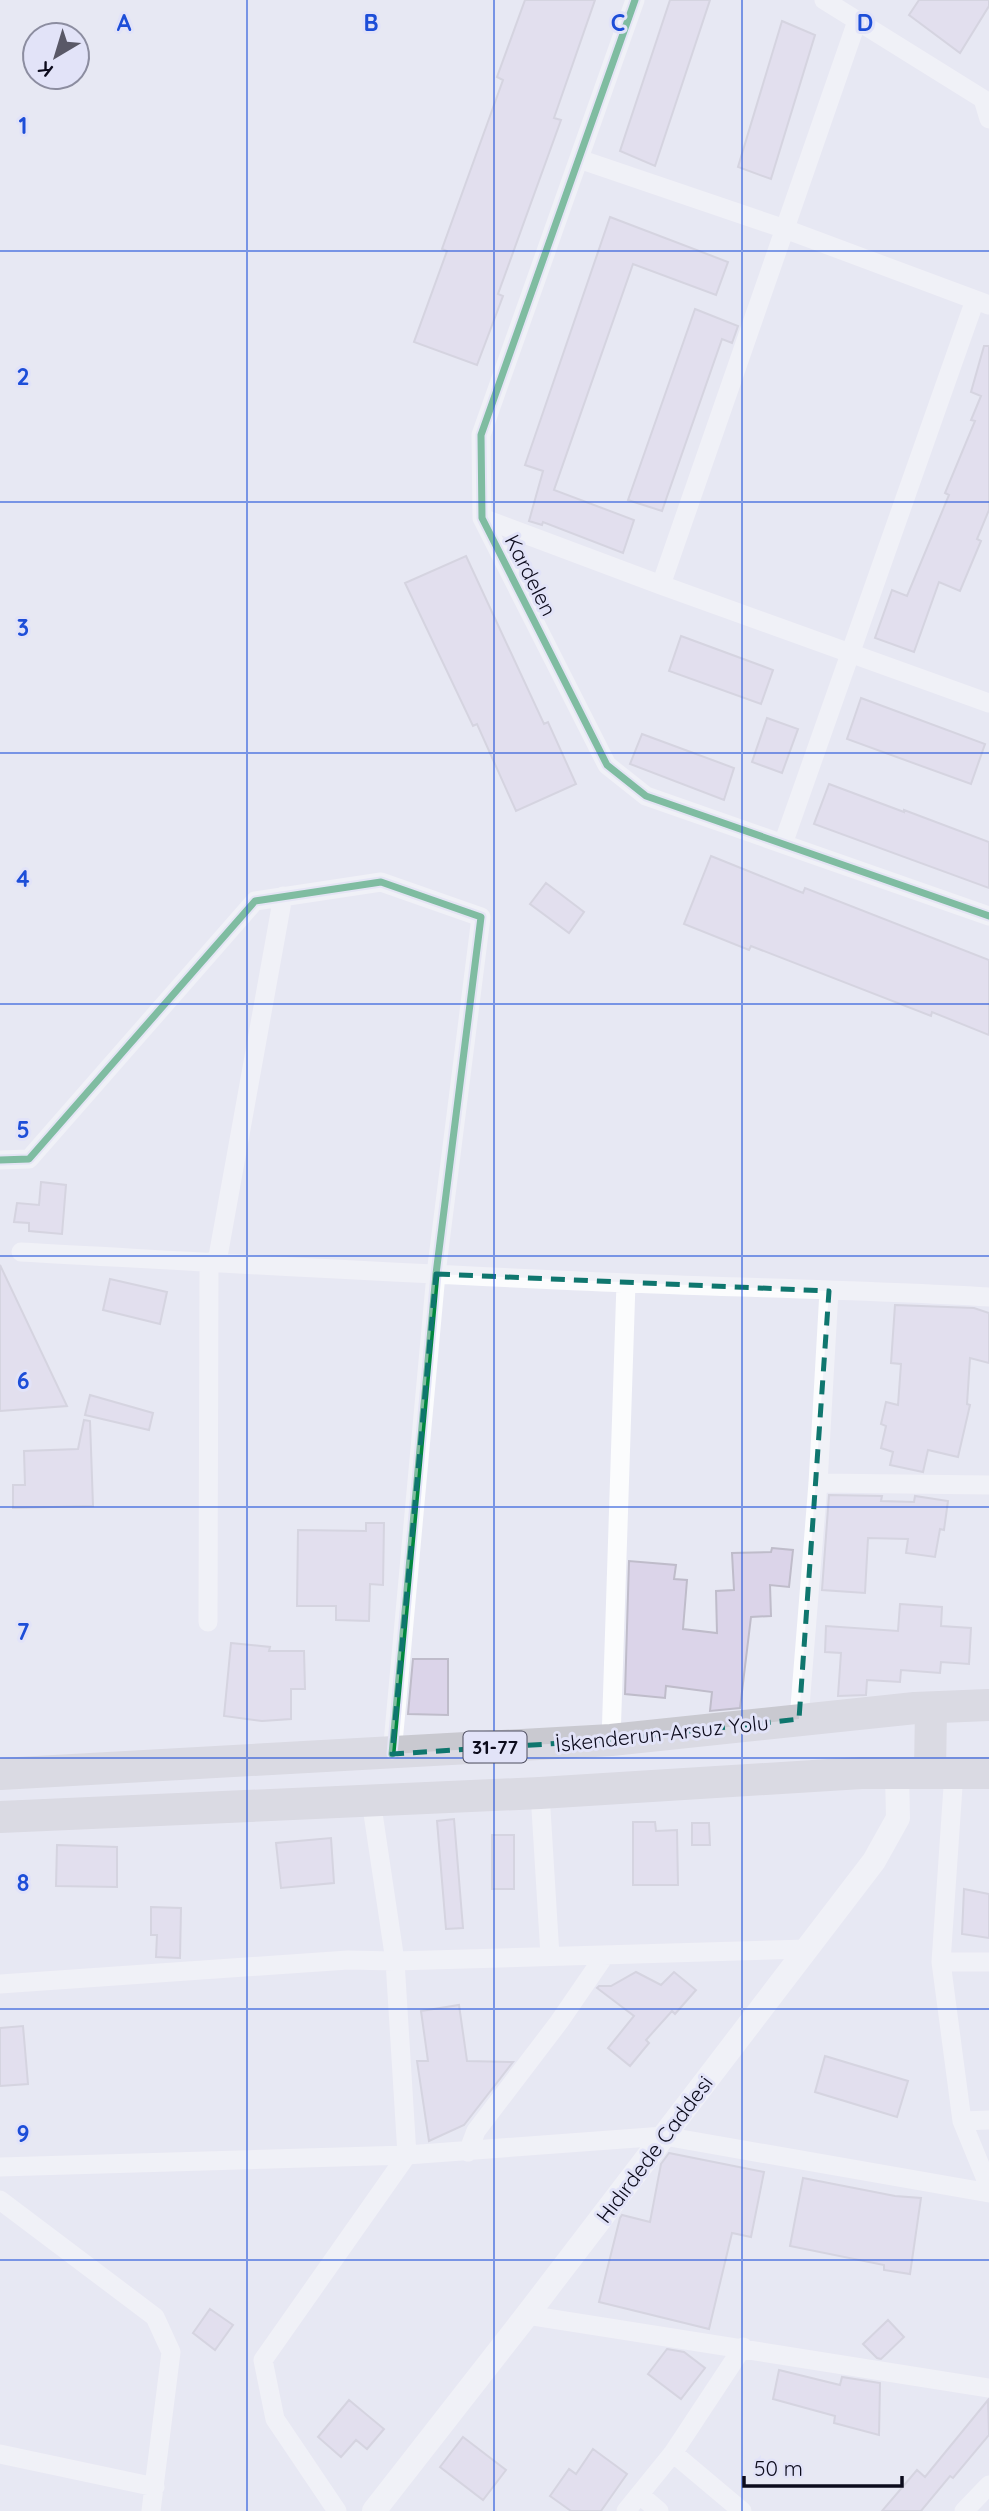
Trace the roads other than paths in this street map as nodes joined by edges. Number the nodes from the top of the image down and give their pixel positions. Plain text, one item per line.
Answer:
1 (635, 0) edge
2 (824, 0) edge
3 (857, 21) junction
4 (989, 120) edge
5 (579, 159) junction
6 (785, 229) junction
7 (982, 303) edge
8 (482, 518) junction
9 (661, 585) junction
10 (851, 654) junction
11 (989, 703) edge
12 (783, 844) junction
13 (283, 897) junction
14 (989, 916) edge
15 (0, 1160) edge
16 (21, 1252) dead end
17 (213, 1262) junction
18 (436, 1273) junction
19 (626, 1283) junction
20 (829, 1291) junction
21 (989, 1297) edge
22 (818, 1483) junction
23 (989, 1485) edge
24 (208, 1622) dead end
25 (989, 1705) edge
26 (931, 1708) junction
27 (799, 1719) junction
28 (611, 1740) junction
29 (393, 1754) junction
30 (942, 1772) junction
31 (897, 1773) junction
32 (989, 1773) edge
33 (0, 1774) edge
34 (540, 1793) junction
35 (371, 1800) junction
36 (0, 1817) edge
37 (807, 1949) junction
38 (605, 1955) junction
39 (550, 1956) junction
40 (396, 1961) junction
41 (941, 1962) junction
42 (989, 1962) edge
43 (0, 1984) edge
44 (989, 2120) edge
45 (962, 2121) junction
46 (664, 2136) junction
47 (468, 2151) junction
48 (407, 2155) junction
49 (0, 2167) edge
50 (989, 2187) edge
51 (989, 2193) edge
52 (0, 2200) edge
53 (527, 2315) junction
54 (743, 2347) junction
55 (989, 2388) edge
56 (673, 2453) junction
57 (0, 2454) edge
58 (989, 2485) edge
59 (155, 2487) junction
60 (639, 2494) junction
61 (151, 2511) edge
62 (337, 2511) edge
63 (374, 2511) edge
64 (626, 2511) edge
65 (659, 2511) edge
66 (742, 2511) edge
67 (964, 2511) edge

1 - 5 street, Kardelen
2 - 3 street
3 - 4 street
3 - 6 street
5 - 6 street
5 - 8 street, Kardelen
6 - 7 street
6 - 9 street
7 - 10 street
8 - 9 street
8 - 12 street, Kardelen
9 - 10 street
10 - 11 street
10 - 12 street
12 - 14 street, Kardelen
13 - 15 street
13 - 17 street
13 - 18 street
16 - 17 street
17 - 18 street
17 - 24 street
18 - 19 street
18 - 29 street
19 - 20 street
19 - 28 street
20 - 21 street
20 - 22 street
22 - 23 street
22 - 27 street
25 - 26 main road, İskenderun-Arsuz Yolu / 31-77
26 - 27 main road, İskenderun-Arsuz Yolu / 31-77
26 - 30 main road
27 - 28 main road, İskenderun-Arsuz Yolu / 31-77
28 - 29 main road, İskenderun-Arsuz Yolu / 31-77
29 - 33 main road, İskenderun-Arsuz Yolu / 31-77
30 - 31 main road
30 - 32 main road
30 - 41 street
31 - 34 main road
31 - 37 street, Hıdırdede Caddesi
34 - 35 main road
34 - 39 street
35 - 36 main road
35 - 40 street
37 - 38 street
37 - 46 street, Hıdırdede Caddesi
38 - 39 street
38 - 47 street
39 - 40 street
40 - 43 street
40 - 48 street
41 - 42 street
41 - 45 street
44 - 45 street
45 - 50 street
46 - 47 street
46 - 51 street
46 - 53 street, Hıdırdede Caddesi
47 - 48 street
48 - 49 street
48 - 62 street
52 - 59 street
53 - 54 street
53 - 63 street, Hıdırdede Caddesi
54 - 55 street
54 - 56 street
56 - 60 street
56 - 66 street
57 - 59 street
58 - 67 street
59 - 61 street
60 - 64 street
60 - 65 street

